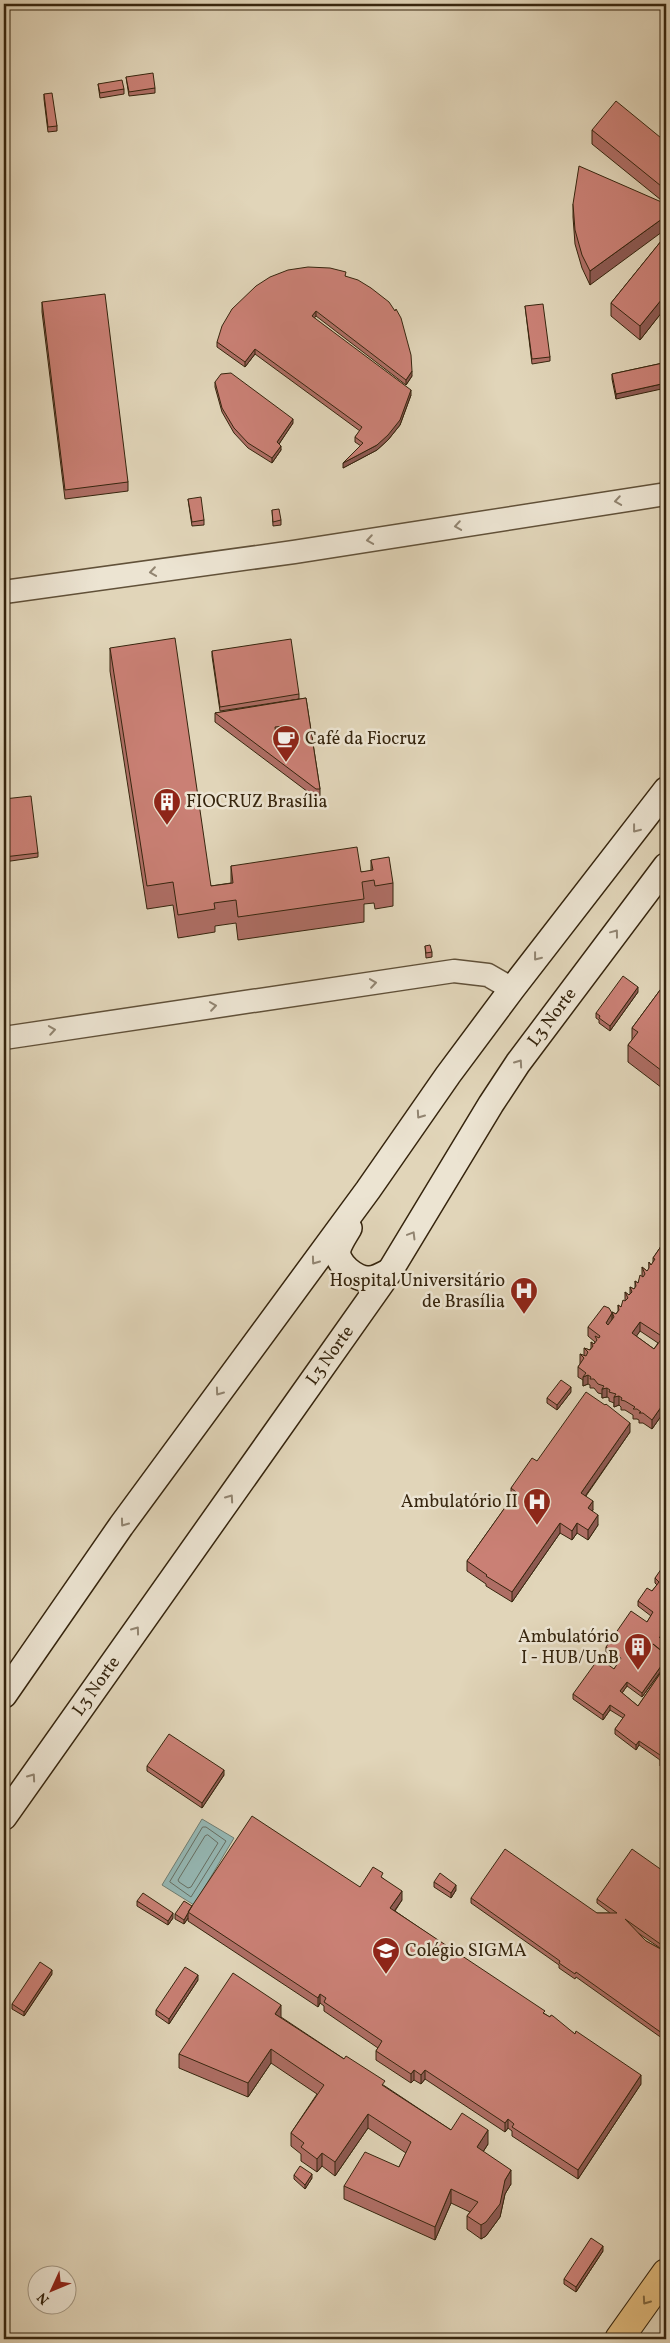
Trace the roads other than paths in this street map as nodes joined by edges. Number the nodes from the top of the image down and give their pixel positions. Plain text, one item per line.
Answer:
1 (666, 494) edge
2 (4, 592) edge
3 (666, 790) edge
4 (666, 866) edge
5 (512, 989) junction
6 (4, 1038) edge
7 (368, 1190) junction
8 (390, 1271) junction
9 (4, 1695) edge
10 (4, 1782) edge
11 (4, 1805) edge
12 (4, 1817) edge
13 (666, 2273) edge
14 (619, 2339) edge

1 -> 2 street
3 -> 5 main road
8 -> 4 main road, L3 Norte
6 -> 5 street
5 -> 7 main road
7 - 8 main road
7 -> 9 main road
12 -> 8 main road, L3 Norte
10 - 11 main road
13 -> 14 main road

